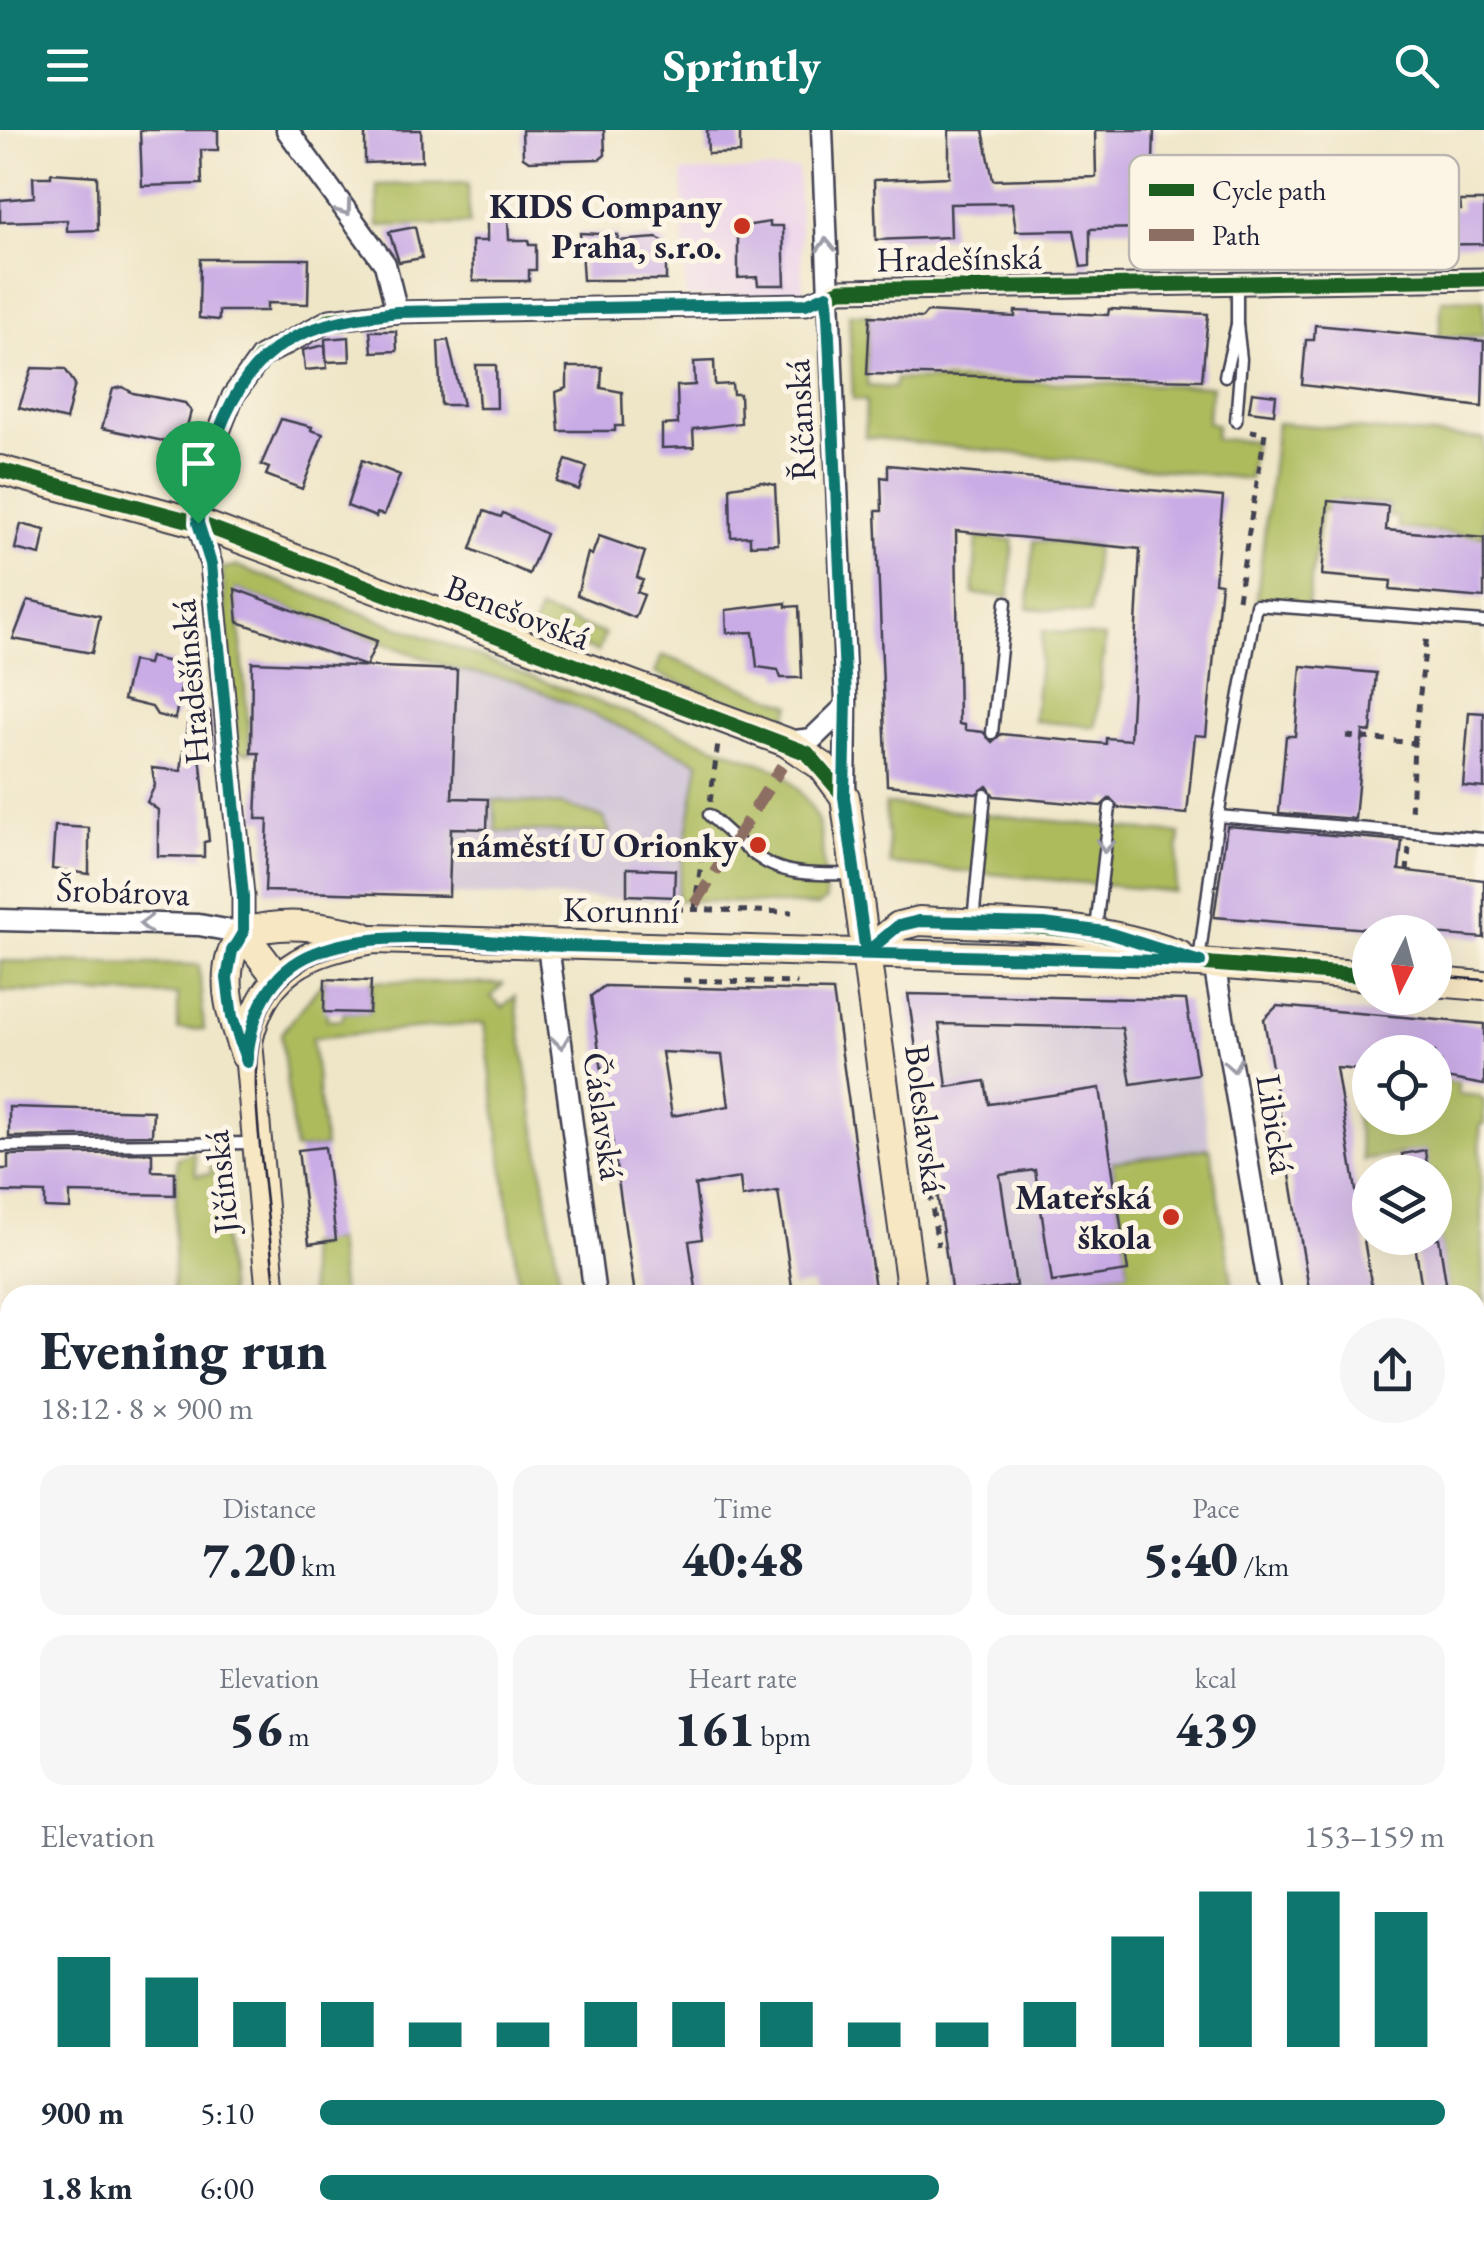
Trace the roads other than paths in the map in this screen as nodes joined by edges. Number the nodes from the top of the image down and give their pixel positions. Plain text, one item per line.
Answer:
1 (288, 130) edge
2 (822, 130) edge
3 (1484, 279) edge
4 (1237, 286) junction
5 (827, 295) junction
6 (397, 312) junction
7 (1238, 324) junction
8 (1226, 376) dead end
9 (1236, 421) road end
10 (0, 470) edge
11 (198, 523) junction
12 (1006, 602) dead end
13 (1484, 622) edge
14 (845, 707) junction
15 (992, 733) dead end
16 (786, 742) junction
17 (985, 795) dead end
18 (844, 797) junction
19 (1110, 807) dead end
20 (708, 815) dead end
21 (1218, 816) junction
22 (1484, 839) edge
23 (856, 874) junction
24 (0, 920) edge
25 (973, 922) junction
26 (1096, 930) junction
27 (243, 933) junction
28 (368, 937) junction
29 (548, 946) junction
30 (866, 953) junction
31 (1207, 963) junction
32 (276, 974) junction
33 (1352, 975) edge
34 (1452, 983) edge
35 (1484, 986) edge
36 (244, 1053) junction
37 (255, 1142) junction
38 (0, 1146) edge
39 (269, 1285) edge
40 (594, 1285) edge
41 (911, 1285) edge
42 (1268, 1285) edge

1 -> 6 street
5 -> 2 street, Říčanská
3 - 4 street, Hradešínská
4 - 5 street, Hradešínská
4 - 7 lane
5 - 6 street, Hradešínská
5 - 14 street, Říčanská
6 - 11 street, Hradešínská
7 - 8 lane
7 - 9 lane
10 - 11 street, Benešovská
11 - 16 street, Benešovská
11 - 27 street, Hradešínská
12 - 15 lane
13 - 21 lane
14 - 16 street
14 - 18 street, Říčanská
16 - 18 street, Benešovská
17 - 25 lane
18 - 23 street
19 -> 26 lane
20 - 23 lane
21 - 22 lane
21 - 31 lane
23 - 30 street
27 -> 24 street, Šrobárova
25 - 26 street, Korunní
25 - 30 street, Korunní
26 - 31 street, Korunní
27 - 28 street, Korunní
27 - 32 street
27 - 36 street, Jičínská
28 - 29 street, Korunní
28 - 32 street, Korunní
29 - 30 street, Korunní
29 -> 40 street, Čáslavská
30 - 31 street, Korunní
30 - 41 street, Boleslavská
31 - 33 street, Korunní
31 -> 42 street, Libická
32 - 36 street, Jičínská
34 - 35 street
36 - 37 street, Jičínská
37 - 38 lane
37 - 39 street, Jičínská

